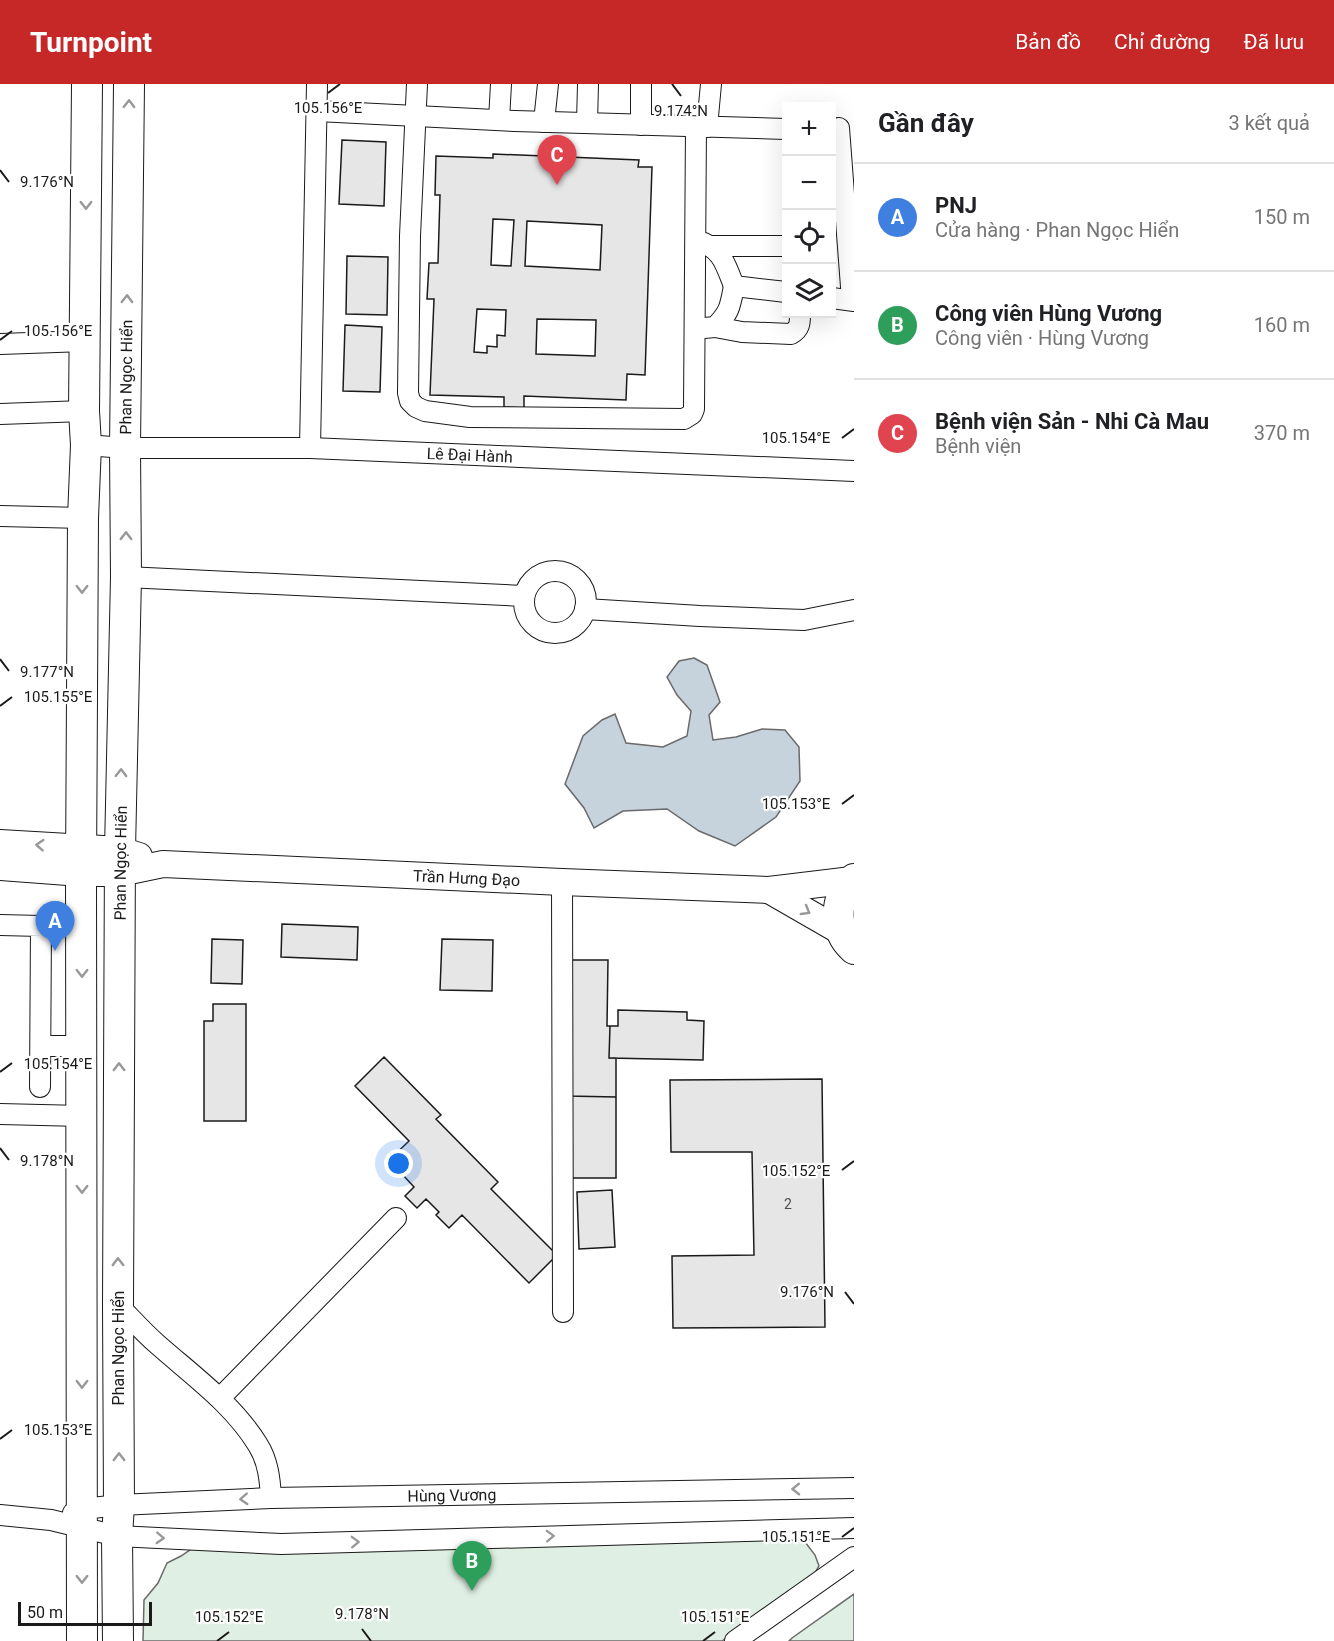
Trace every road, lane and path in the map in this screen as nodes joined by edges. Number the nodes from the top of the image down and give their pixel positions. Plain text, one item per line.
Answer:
1 (87, 84) edge
2 (129, 84) edge
3 (317, 84) edge
4 (417, 84) edge
5 (501, 84) edge
6 (548, 84) edge
7 (588, 84) edge
8 (641, 84) edge
9 (711, 84) edge
10 (317, 111) junction
11 (415, 116) junction
12 (499, 120) junction
13 (544, 122) junction
14 (587, 123) junction
15 (641, 125) junction
16 (702, 127) junction
17 (841, 128) edge
18 (782, 129) edge
19 (704, 243) junction
20 (782, 246) edge
21 (734, 286) junction
22 (782, 292) edge
23 (836, 298) edge
24 (853, 300) edge
25 (800, 318) edge
26 (705, 328) junction
27 (85, 341) junction
28 (0, 344) edge
29 (84, 411) junction
30 (0, 414) edge
31 (86, 445) junction
32 (125, 448) junction
33 (309, 448) junction
34 (854, 471) edge
35 (0, 516) edge
36 (83, 518) junction
37 (126, 577) junction
38 (524, 596) junction
39 (585, 609) junction
40 (854, 610) edge
41 (0, 843) edge
42 (82, 860) junction
43 (120, 862) junction
44 (0, 867) edge
45 (853, 879) edge
46 (562, 882) junction
47 (770, 890) junction
48 (0, 925) edge
49 (848, 940) edge
50 (41, 1046) junction
51 (82, 1046) junction
52 (40, 1087) dead end
53 (0, 1114) edge
54 (82, 1116) junction
55 (396, 1218) dead end
56 (118, 1305) junction
57 (563, 1312) dead end
58 (220, 1398) junction
59 (854, 1488) edge
60 (271, 1498) junction
61 (119, 1505) junction
62 (0, 1515) edge
63 (82, 1519) junction
64 (854, 1528) edge
65 (117, 1536) junction
66 (854, 1557) edge
67 (740, 1640) edge
68 (82, 1641) edge
69 (118, 1641) edge

1 -> 27 highway
32 -> 2 highway, Phan Ngọc Hiển
3 - 10 street
4 - 11 street
5 - 12 street
6 - 13 street
7 - 14 street
8 - 15 street
9 - 16 street
10 - 11 street
10 - 33 street
11 - 12 street
11 - 26 street
12 - 13 street
13 - 14 street
14 - 15 street
15 - 16 street
16 - 18 street
16 - 19 street
17 - 24 street
19 - 20 street
19 - 21 street
19 - 26 street
21 - 22 street
21 - 26 street
23 - 24 street
25 - 26 street
27 - 28 street
27 - 29 highway
29 - 30 street
29 - 31 highway
31 - 32 street, Lê Đại Hành
31 - 36 highway
32 - 33 street, Lê Đại Hành
37 -> 32 highway, Phan Ngọc Hiển
33 - 34 street, Lê Đại Hành
35 - 36 street
36 -> 42 highway
37 - 38 street
43 -> 37 highway, Phan Ngọc Hiển
38 - 39 street
38 - 39 street
39 - 40 street
42 -> 41 main road, Trần Hưng Đạo
42 - 43 main road, Trần Hưng Đạo
42 - 44 main road, Trần Hưng Đạo
42 -> 51 highway
43 - 46 main road, Trần Hưng Đạo
56 -> 43 highway, Phan Ngọc Hiển
45 - 47 main road, Trần Hưng Đạo
45 - 49 highway
46 - 47 main road, Trần Hưng Đạo
46 - 57 street
47 -> 49 main road, Trần Hưng Đạo
48 - 50 street
50 - 51 street
50 - 52 street
51 - 54 highway
53 - 54 street
54 -> 63 highway
55 - 58 street
56 - 58 street
61 -> 56 highway, Phan Ngọc Hiển
58 - 60 street
59 -> 60 street, Hùng Vương
60 -> 61 street, Hùng Vương
61 - 63 street, Hùng Vương
61 - 65 highway, Phan Ngọc Hiển
62 - 63 street, Hùng Vương
63 - 65 street
63 -> 68 highway
65 -> 64 street
65 - 69 highway, Phan Ngọc Hiển
66 - 67 street

